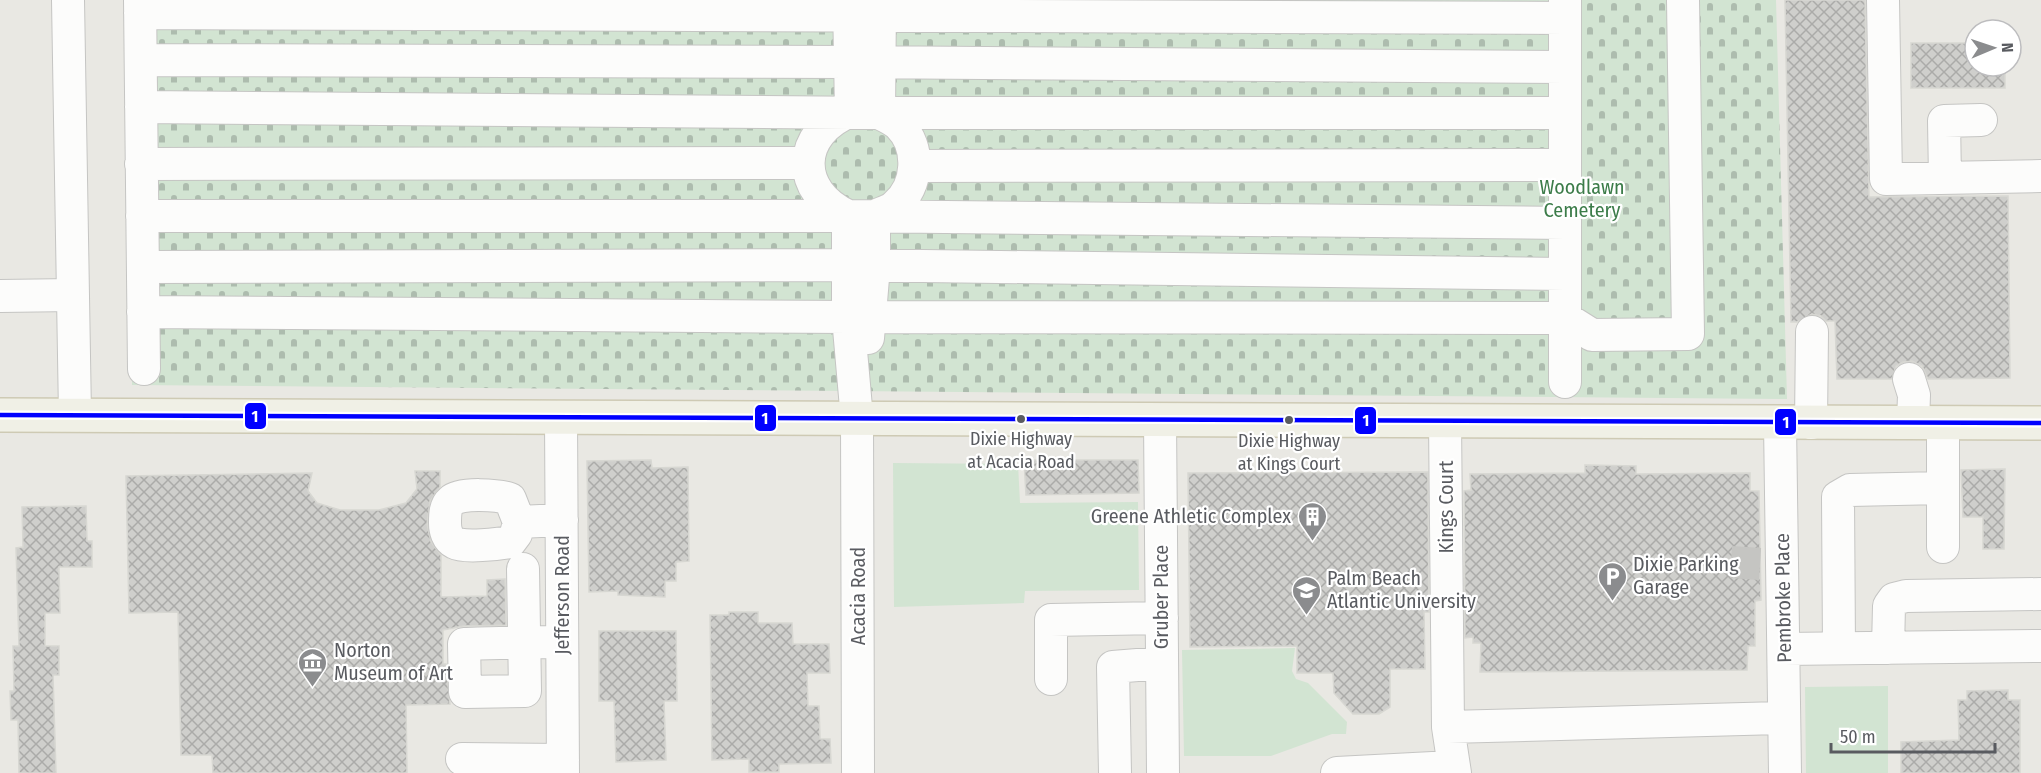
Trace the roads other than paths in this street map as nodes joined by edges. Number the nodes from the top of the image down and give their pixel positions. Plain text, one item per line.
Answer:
1 (68, 0) edge
2 (1683, 0) edge
3 (1883, 0) edge
4 (140, 7) edge
5 (864, 7) edge
6 (1565, 9) edge
7 (141, 60) junction
8 (864, 62) junction
9 (1565, 68) junction
10 (141, 107) junction
11 (865, 112) junction
12 (1565, 113) junction
13 (1981, 120) dead end
14 (808, 163) junction
15 (141, 164) junction
16 (1565, 165) junction
17 (916, 166) junction
18 (2041, 176) edge
19 (1945, 178) junction
20 (142, 216) junction
21 (861, 216) junction
22 (1565, 223) junction
23 (860, 266) junction
24 (142, 267) junction
25 (1565, 273) junction
26 (64, 295) junction
27 (0, 296) edge
28 (143, 312) junction
29 (859, 317) junction
30 (1565, 318) junction
31 (1812, 332) dead end
32 (144, 369) dead end
33 (1909, 379) dead end
34 (1565, 382) dead end
35 (0, 415) edge
36 (65, 415) junction
37 (561, 418) junction
38 (857, 419) junction
39 (1160, 420) junction
40 (1445, 421) junction
41 (1796, 423) junction
42 (2041, 423) edge
43 (1928, 424) junction
44 (1943, 488) junction
45 (562, 520) junction
46 (519, 522) dead end
47 (1943, 547) dead end
48 (523, 569) dead end
49 (2041, 594) edge
50 (1162, 618) junction
51 (562, 642) junction
52 (2041, 646) edge
53 (1839, 648) junction
54 (1888, 648) junction
55 (1784, 649) junction
56 (1162, 663) junction
57 (1051, 679) dead end
58 (1784, 718) junction
59 (1448, 727) junction
60 (462, 759) dead end
61 (563, 766) edge
62 (1453, 770) edge
63 (858, 773) edge
64 (1115, 773) edge
65 (1163, 773) edge
66 (1337, 773) edge
67 (1785, 773) edge

1 - 26 street
2 - 30 street
3 - 19 street
4 - 5 street
4 - 7 street
5 - 6 street
5 - 8 street
6 - 9 street
7 - 8 street
7 - 10 street
8 - 9 street
8 - 11 street
9 - 12 street
10 - 11 street
10 - 15 street
11 - 12 street
11 - 14 street
11 - 17 street
12 - 16 street
13 - 19 street
14 - 15 street
14 - 21 street
15 - 20 street
16 - 17 street
16 - 22 street
17 - 21 street
18 - 19 street
20 - 21 street
20 - 24 street
21 - 22 street
21 - 23 street, Acacia Road
22 - 25 street
23 - 24 street
23 - 25 street
23 - 29 street, Acacia Road
24 - 28 street
25 - 30 street
26 - 27 street
26 - 36 street
28 - 29 street
28 - 32 street
29 - 30 street
29 - 38 street, Acacia Road
30 - 34 street
31 - 41 street, Pembroke Place
33 - 43 street
35 - 36 main road
36 - 37 main road
37 - 38 main road
37 - 45 street, Jefferson Road
38 - 39 main road
38 - 63 street, Acacia Road
39 - 40 main road
39 - 50 street, Gruber Place
40 - 41 main road
40 - 59 street, Kings Court
41 - 43 main road
41 - 55 street, Pembroke Place
42 - 43 main road
43 - 44 street
44 - 47 street
44 - 53 street
45 - 46 street
45 - 51 street, Jefferson Road
48 - 51 street
49 - 54 street
50 - 56 street, Gruber Place
50 - 57 street
51 - 61 street, Jefferson Road
52 - 54 street
53 - 54 street
53 - 55 street
55 - 58 street, Pembroke Place
56 - 64 street
56 - 65 street, Gruber Place
58 - 59 street
58 - 67 street, Pembroke Place
59 - 62 street, Kings Court
60 - 61 street
62 - 66 street

